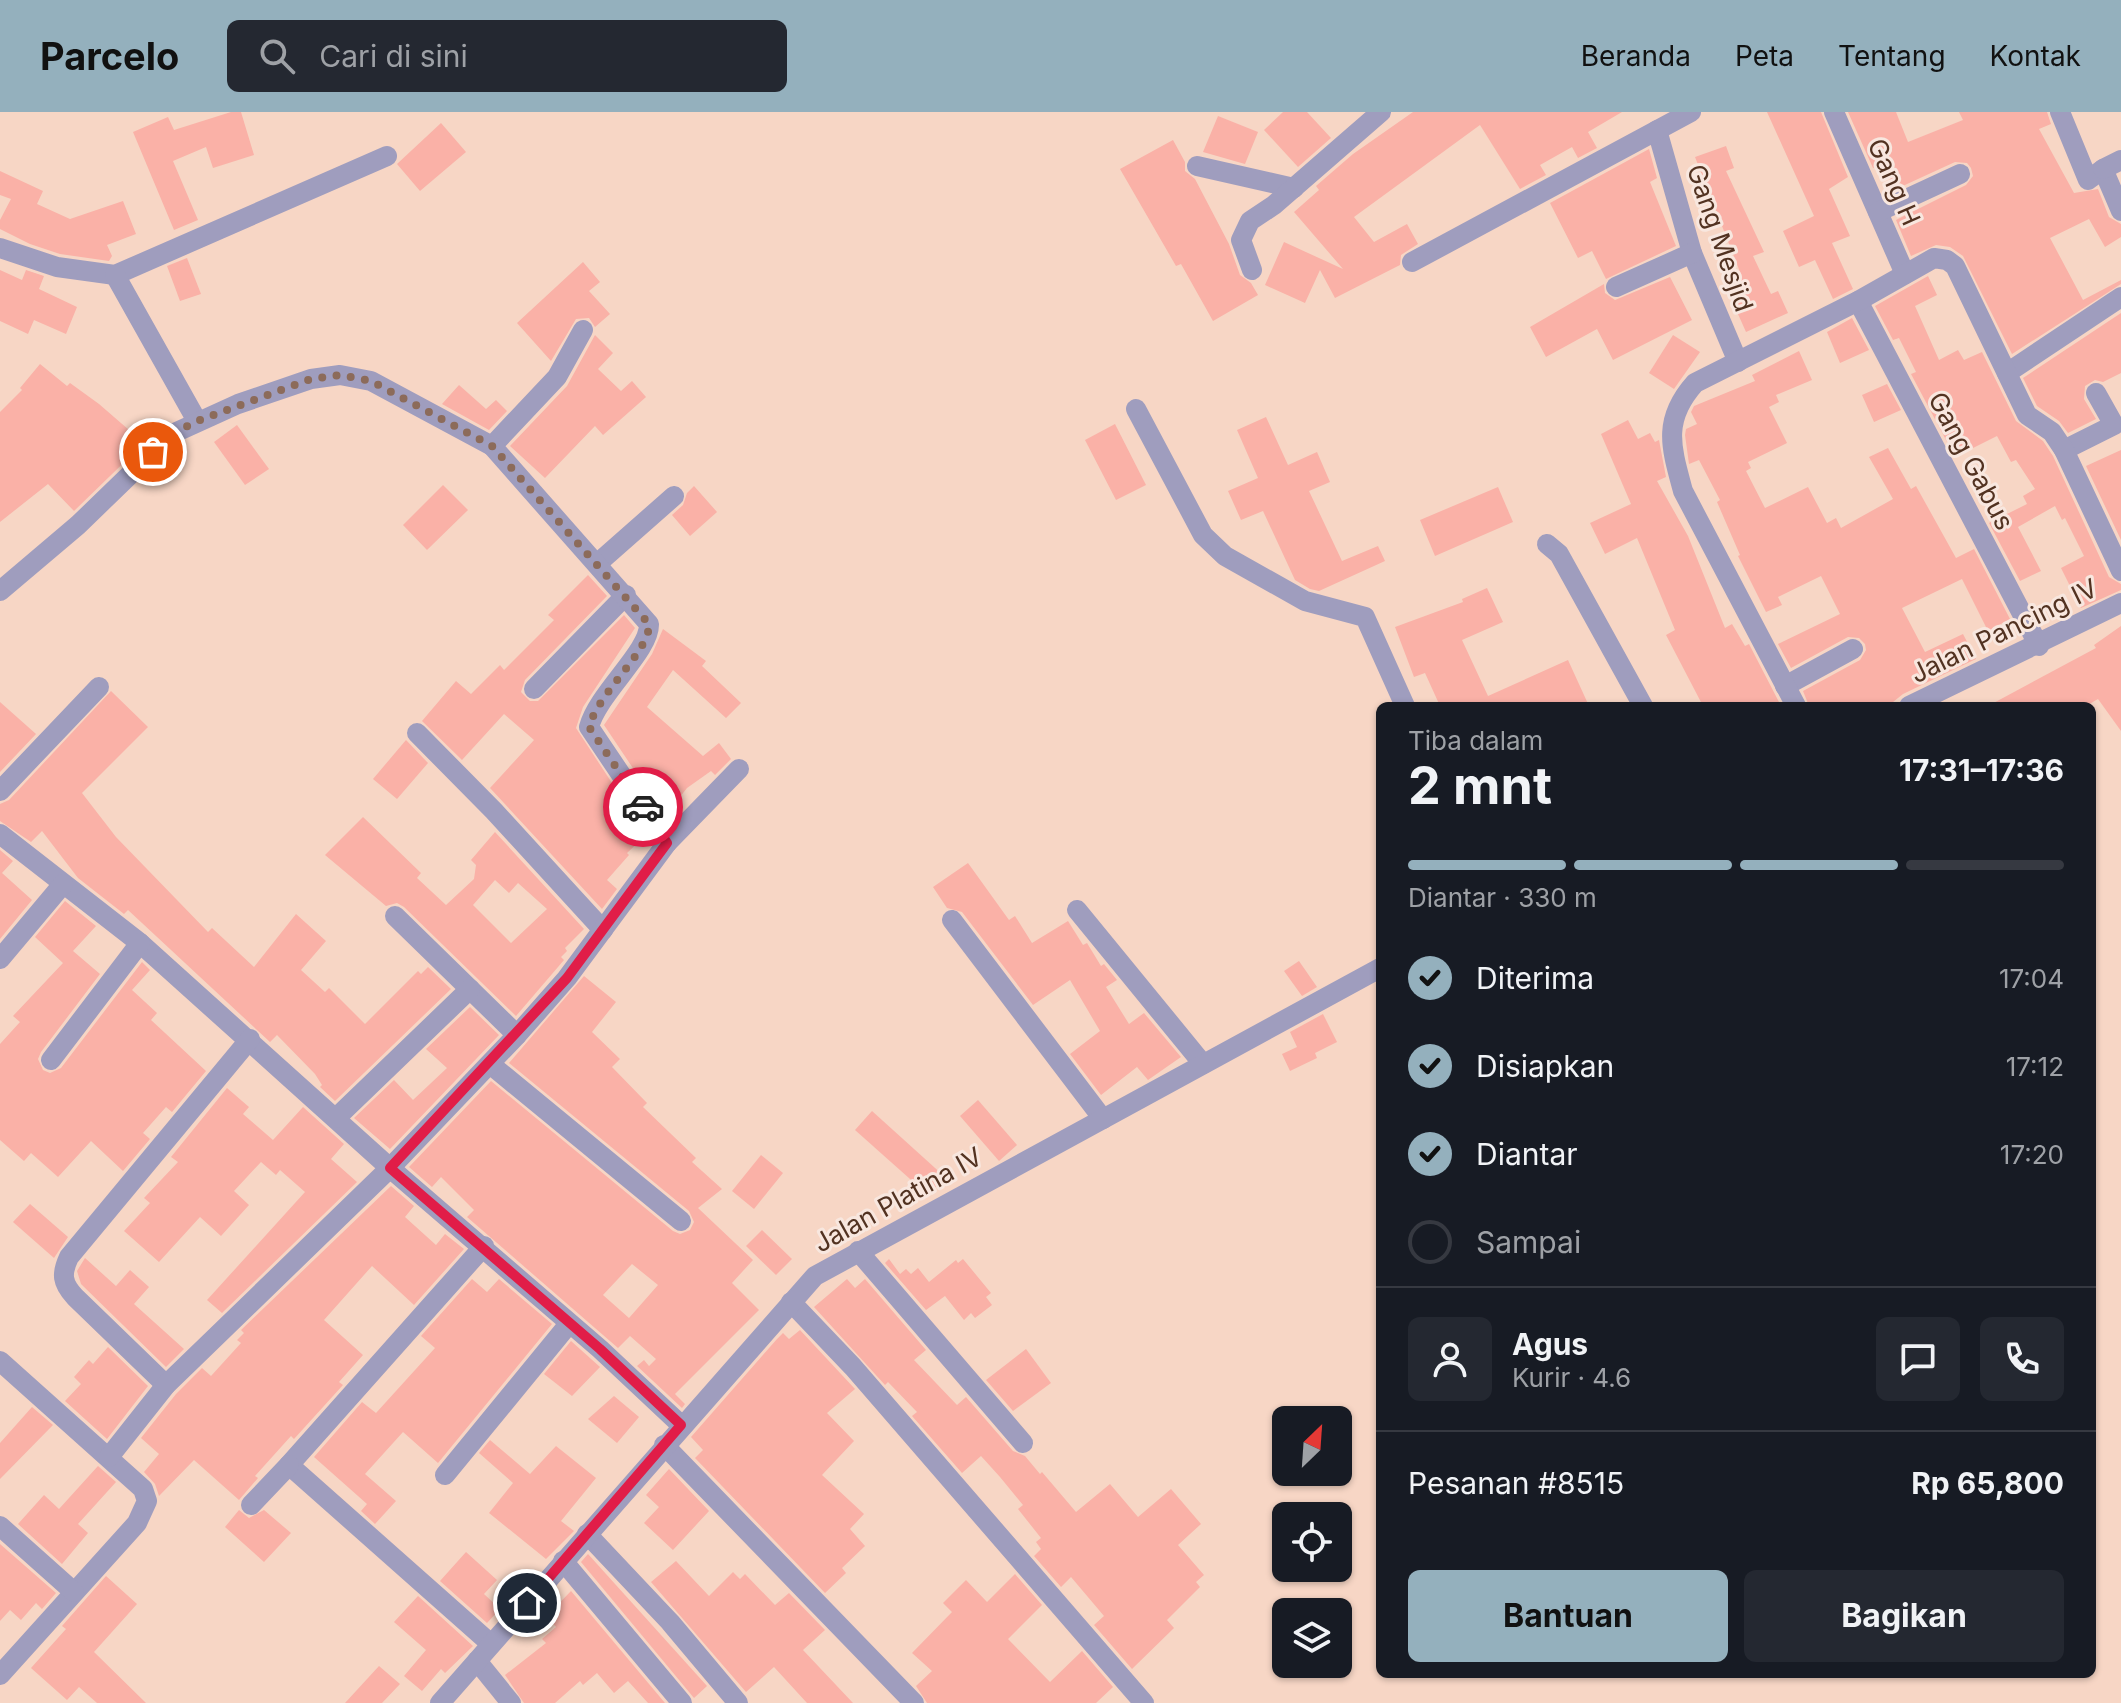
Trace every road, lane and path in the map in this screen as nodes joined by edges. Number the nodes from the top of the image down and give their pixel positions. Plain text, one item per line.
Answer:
1 (1381, 112) edge
2 (1691, 112) edge
3 (1834, 112) edge
4 (2060, 112) edge
5 (1657, 130) junction
6 (387, 156) dead end
7 (2112, 165) edge
8 (1197, 166) dead end
9 (1960, 174) dead end
10 (1294, 188) junction
11 (2121, 211) edge
12 (1878, 212) junction
13 (0, 248) edge
14 (1692, 253) junction
15 (1412, 262) dead end
16 (1252, 270) dead end
17 (1905, 274) junction
18 (115, 275) junction
19 (1616, 287) dead end
20 (2121, 297) edge
21 (1858, 301) junction
22 (583, 330) dead end
23 (1738, 362) junction
24 (2007, 373) junction
25 (2096, 393) dead end
26 (1136, 409) dead end
27 (197, 421) junction
28 (492, 446) junction
29 (2064, 450) junction
30 (674, 496) dead end
31 (1547, 544) dead end
32 (598, 563) junction
33 (2121, 571) edge
34 (0, 591) edge
35 (626, 595) junction
36 (2121, 603) edge
37 (2039, 646) junction
38 (1853, 649) dead end
39 (1785, 686) junction
40 (99, 687) dead end
41 (534, 689) dead end
42 (1403, 702) edge
43 (1641, 702) edge
44 (1794, 702) edge
45 (1924, 702) edge
46 (417, 733) dead end
47 (739, 769) dead end
48 (0, 791) edge
49 (0, 834) edge
50 (667, 843) junction
51 (63, 884) junction
52 (1077, 910) dead end
53 (395, 916) dead end
54 (952, 920) dead end
55 (603, 930) junction
56 (140, 943) junction
57 (0, 959) edge
58 (1376, 970) edge
59 (470, 989) junction
60 (517, 1035) junction
61 (250, 1039) junction
62 (51, 1060) dead end
63 (490, 1064) junction
64 (1203, 1064) junction
65 (336, 1118) junction
66 (1103, 1119) junction
67 (390, 1168) junction
68 (681, 1221) dead end
69 (484, 1246) junction
70 (858, 1251) junction
71 (791, 1302) junction
72 (568, 1325) junction
73 (0, 1361) edge
74 (166, 1385) junction
75 (681, 1425) junction
76 (1023, 1443) dead end
77 (664, 1445) junction
78 (109, 1457) junction
79 (289, 1465) junction
80 (445, 1475) dead end
81 (251, 1505) dead end
82 (0, 1526) edge
83 (587, 1534) junction
84 (563, 1561) junction
85 (74, 1592) junction
86 (491, 1644) junction
87 (477, 1661) junction
88 (0, 1675) edge
89 (440, 1703) edge
90 (511, 1703) edge
91 (682, 1703) edge
92 (738, 1703) edge
93 (914, 1703) edge
94 (1144, 1703) edge

1 - 10 street
2 - 5 street
3 - 12 street, Gang H
4 - 7 street
5 - 14 street, Gang Mesjid
5 - 15 street
6 - 18 street
7 - 11 street
8 - 10 street
9 - 12 street
10 - 16 street
12 - 17 street, Gang H
13 - 18 street
14 - 19 street
14 - 23 street, Gang Mesjid
17 - 21 street
17 - 24 street
18 - 27 street
20 - 24 street
21 - 23 street
21 - 37 street, Gang Gabus
22 - 28 street
23 - 39 street
24 - 29 street
25 - 29 street
26 - 42 street
27 - 28 street
27 - 34 street
28 - 32 street
29 - 33 street
30 - 32 street
31 - 43 street
32 - 35 street
35 - 41 street
35 - 50 street
36 - 37 street, Jalan Pancing IV
37 - 45 street, Jalan Pancing IV
38 - 39 street
39 - 44 street
40 - 48 street
46 - 55 street
47 - 50 street
49 - 51 street
50 - 55 street
51 - 56 street
51 - 57 street
52 - 64 street
53 - 59 street
54 - 66 street
55 - 60 street
56 - 61 street
56 - 62 street
58 - 64 street, Jalan Platina IV
59 - 60 street
59 - 65 street
60 - 63 street
61 - 65 street
61 - 74 street
63 - 67 street
63 - 68 street
64 - 66 street, Jalan Platina IV
65 - 67 street
66 - 70 street, Jalan Platina IV
67 - 69 street
67 - 74 street
69 - 72 street
69 - 79 street
70 - 71 street, Jalan Platina IV
70 - 76 street
71 - 75 street, Jalan Platina IV
71 - 94 street
72 - 75 street
72 - 80 street
73 - 78 street
74 - 78 street
75 - 77 street, Jalan Platina IV
77 - 83 street, Jalan Platina IV
77 - 93 street
78 - 85 street
79 - 81 street
79 - 86 street
82 - 85 street
83 - 84 street, Jalan Platina IV
83 - 92 street
84 - 86 street, Jalan Platina IV
84 - 91 street
85 - 88 street
86 - 87 street, Jalan Platina IV
87 - 89 street, Jalan Platina IV
87 - 90 street

